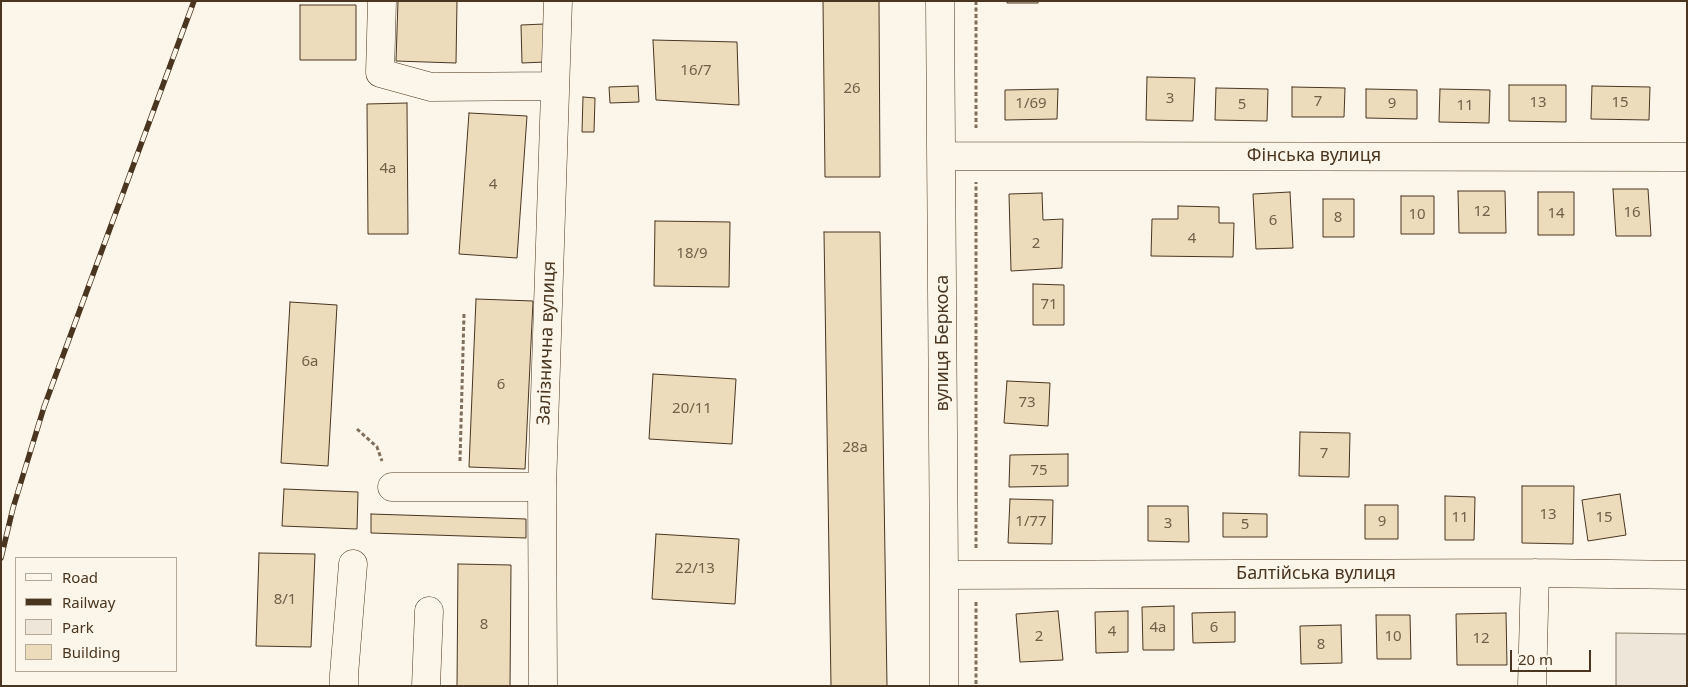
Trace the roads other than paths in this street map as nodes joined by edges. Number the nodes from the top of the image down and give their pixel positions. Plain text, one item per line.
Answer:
1 (382, 1) edge
2 (558, 1) edge
3 (940, 1) edge
4 (555, 86) junction
5 (941, 156) junction
6 (1687, 157) edge
7 (392, 487) road end
8 (542, 487) junction
9 (353, 564) dead end
10 (1535, 573) junction
11 (944, 575) junction
12 (1687, 575) edge
13 (429, 611) dead end
14 (344, 686) edge
15 (426, 686) edge
16 (543, 686) edge
17 (944, 686) edge
18 (1532, 686) edge

1 - 4 street
2 - 4 street, Залізнична вулиця
3 - 5 street, вулиця Беркоса
4 - 8 street, Залізнична вулиця
5 - 6 street, Фінська вулиця
5 - 11 street, вулиця Беркоса
7 - 8 street
8 - 16 street, Залізнична вулиця
9 - 14 street
10 - 11 street, Балтійська вулиця
10 - 12 street, Балтійська вулиця
10 - 18 street
11 - 17 street, вулиця Беркоса
13 - 15 street

